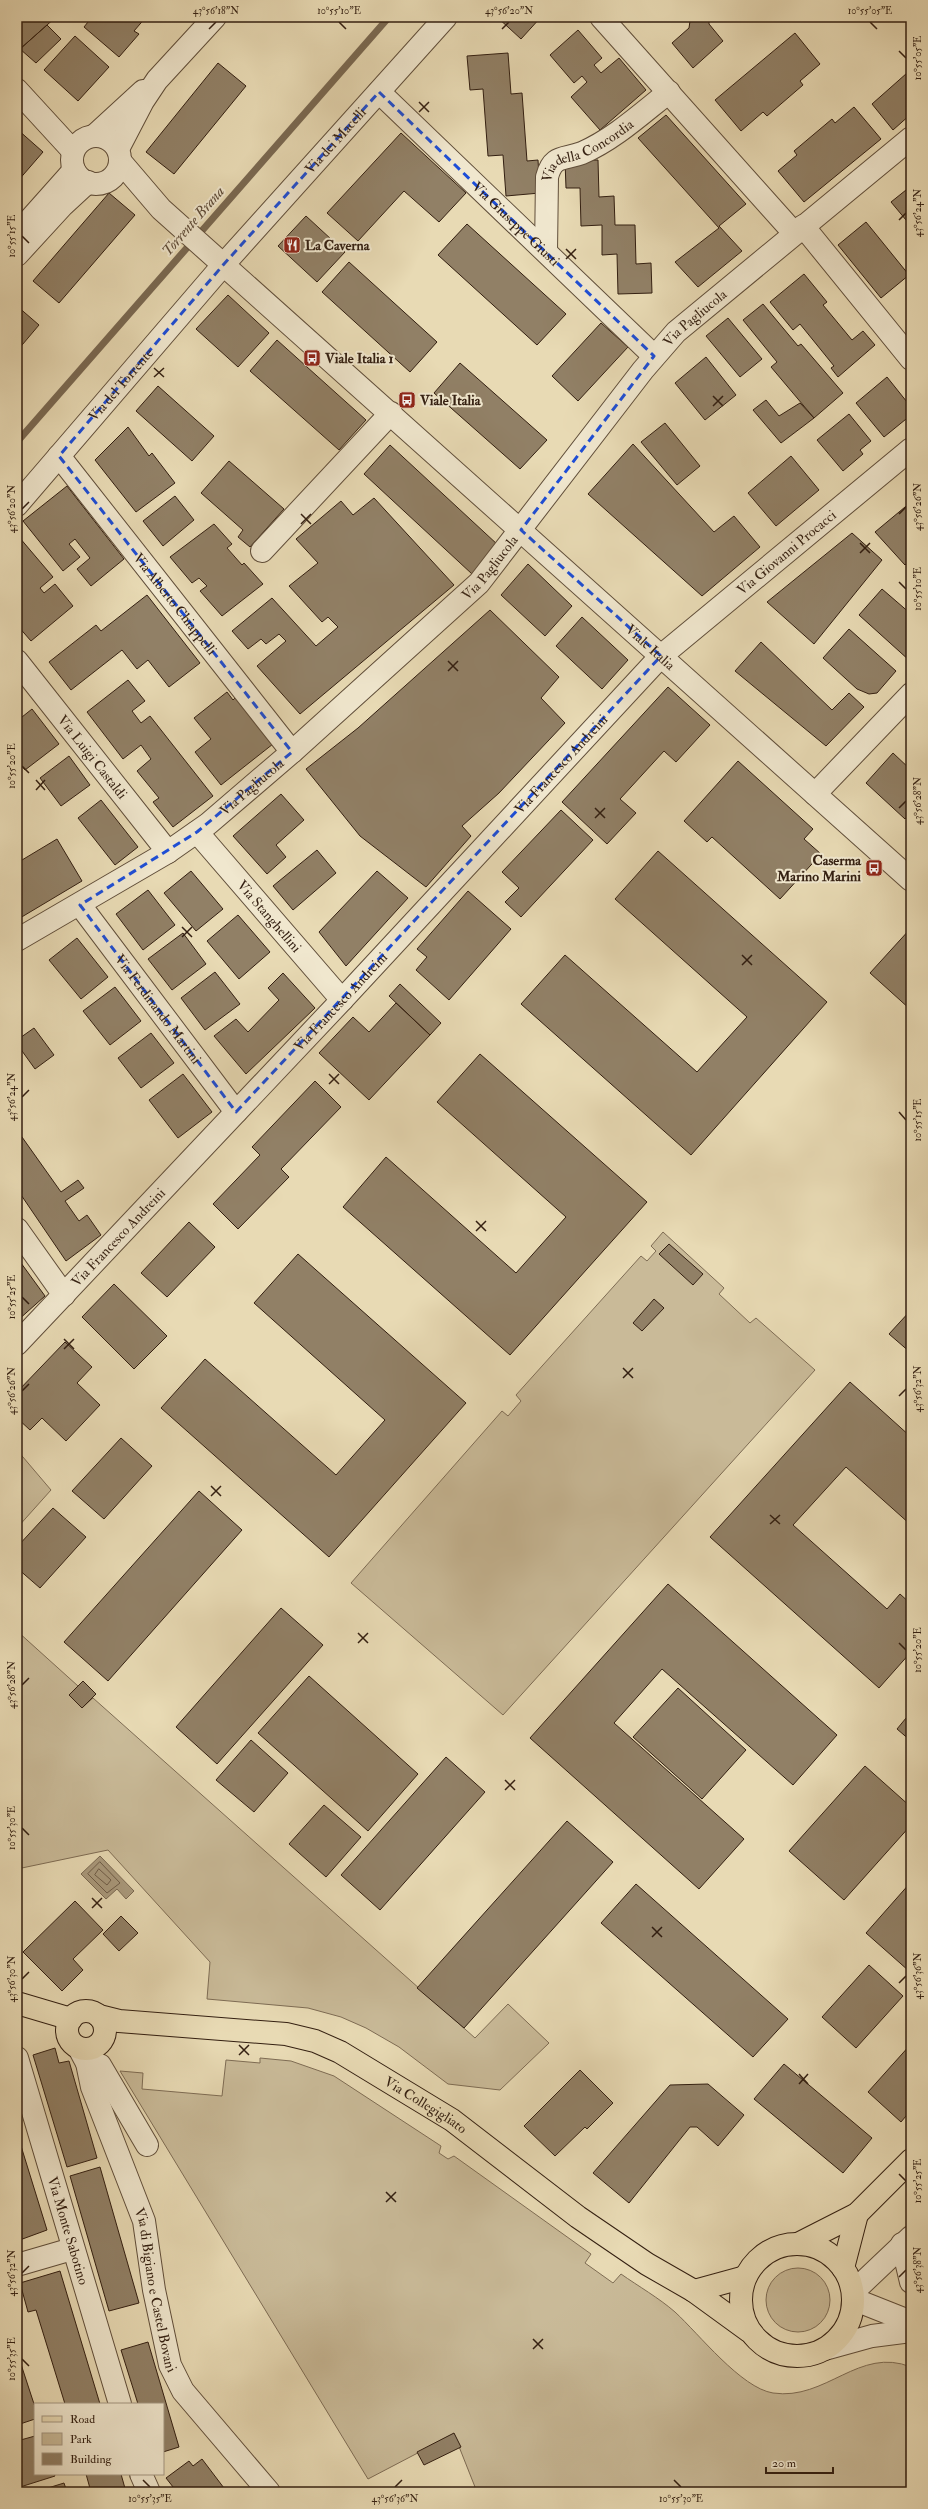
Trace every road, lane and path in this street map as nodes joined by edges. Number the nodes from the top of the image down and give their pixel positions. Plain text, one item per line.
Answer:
1 (214, 17) edge
2 (446, 17) edge
3 (601, 17) edge
4 (157, 80) junction
5 (17, 90) edge
6 (379, 92) junction
7 (669, 92) junction
8 (94, 136) junction
9 (910, 141) edge
10 (116, 163) junction
11 (78, 168) junction
12 (799, 229) junction
13 (17, 234) edge
14 (546, 252) junction
15 (17, 255) edge
16 (217, 258) junction
17 (654, 356) junction
18 (911, 359) edge
19 (391, 413) junction
20 (911, 449) edge
21 (59, 456) junction
22 (17, 505) edge
23 (520, 530) junction
24 (262, 550) dead end
25 (661, 656) junction
26 (17, 661) edge
27 (911, 694) edge
28 (292, 752) junction
29 (815, 794) junction
30 (197, 832) junction
31 (168, 852) junction
32 (911, 880) edge
33 (80, 905) junction
34 (17, 940) edge
35 (342, 1000) junction
36 (236, 1112) junction
37 (17, 1229) edge
38 (64, 1296) junction
39 (17, 1344) edge
40 (17, 2003) edge
41 (17, 2014) edge
42 (107, 2021) junction
43 (79, 2043) junction
44 (17, 2058) edge
45 (147, 2145) dead end
46 (911, 2160) edge
47 (857, 2214) junction
48 (906, 2240) edge
49 (800, 2243) junction
50 (72, 2249) junction
51 (17, 2265) edge
52 (843, 2268) junction
53 (745, 2277) junction
54 (911, 2282) edge
55 (694, 2291) junction
56 (853, 2296) junction
57 (911, 2322) edge
58 (749, 2331) junction
59 (911, 2331) edge
60 (825, 2349) junction
61 (120, 2403) edge
62 (141, 2475) edge
63 (149, 2492) edge
64 (269, 2492) edge

1 - 4 street
2 - 6 street, Via dei Macelli
3 - 7 street
4 - 8 street
4 - 10 street
5 - 11 street
6 - 14 street, Via Giuseppe Giusti
6 - 16 street, Via dei Macelli
7 - 12 street
7 - 14 street, Via della Concordia
8 - 10 street
8 - 11 street
9 - 12 street, Via Pagliucola
10 - 11 street
10 - 16 street, Viale Italia
11 - 13 street
11 - 15 street
12 - 17 street, Via Pagliucola
12 - 18 street
14 - 17 street, Via Giuseppe Giusti
16 - 19 street, Viale Italia
16 - 21 street, Via del Torrente
17 - 23 street, Via Pagliucola
19 - 23 street, Viale Italia
19 - 24 street
20 - 25 street, Via Giovanni Procacci
21 - 22 street, Via del Torrente
21 - 28 street, Via Alberto Chiappelli
23 - 25 street, Viale Italia
23 - 28 street, Via Pagliucola
25 - 29 street, Viale Italia
25 - 35 street, Via Francesco Andreini
26 - 31 street, Via Luigi Castaldi
27 - 29 street
28 - 30 street, Via Pagliucola
29 - 32 street, Viale Italia
30 - 31 street, Via Pagliucola
30 - 35 street, Via Stanghellini
31 - 33 street, Via Pagliucola
33 - 34 street, Via Pagliucola
33 - 36 street, Via Ferdinando Martini
35 - 36 street, Via Francesco Andreini
36 - 38 street, Via Francesco Andreini
37 - 38 street
38 - 39 street, Via Francesco Andreini
40 - 43 main road
41 - 43 main road
42 - 43 main road
42 - 43 main road, Via Collegigliato
42 - 55 main road, Via Collegigliato
43 - 45 street
43 - 64 street, Via di Bigiano e Castel Bovani
44 - 50 street, Via Monte Sabotino
46 - 47 main road
47 - 49 main road
47 - 52 main road
48 - 54 street
48 - 56 street
49 - 52 main road
49 - 53 main road
50 - 51 street
50 - 61 street, Via Monte Sabotino
52 - 56 main road
53 - 55 main road
53 - 58 main road
55 - 58 main road, Via Collegigliato
56 - 57 street
56 - 60 main road
58 - 60 main road
59 - 60 street
62 - 63 street

